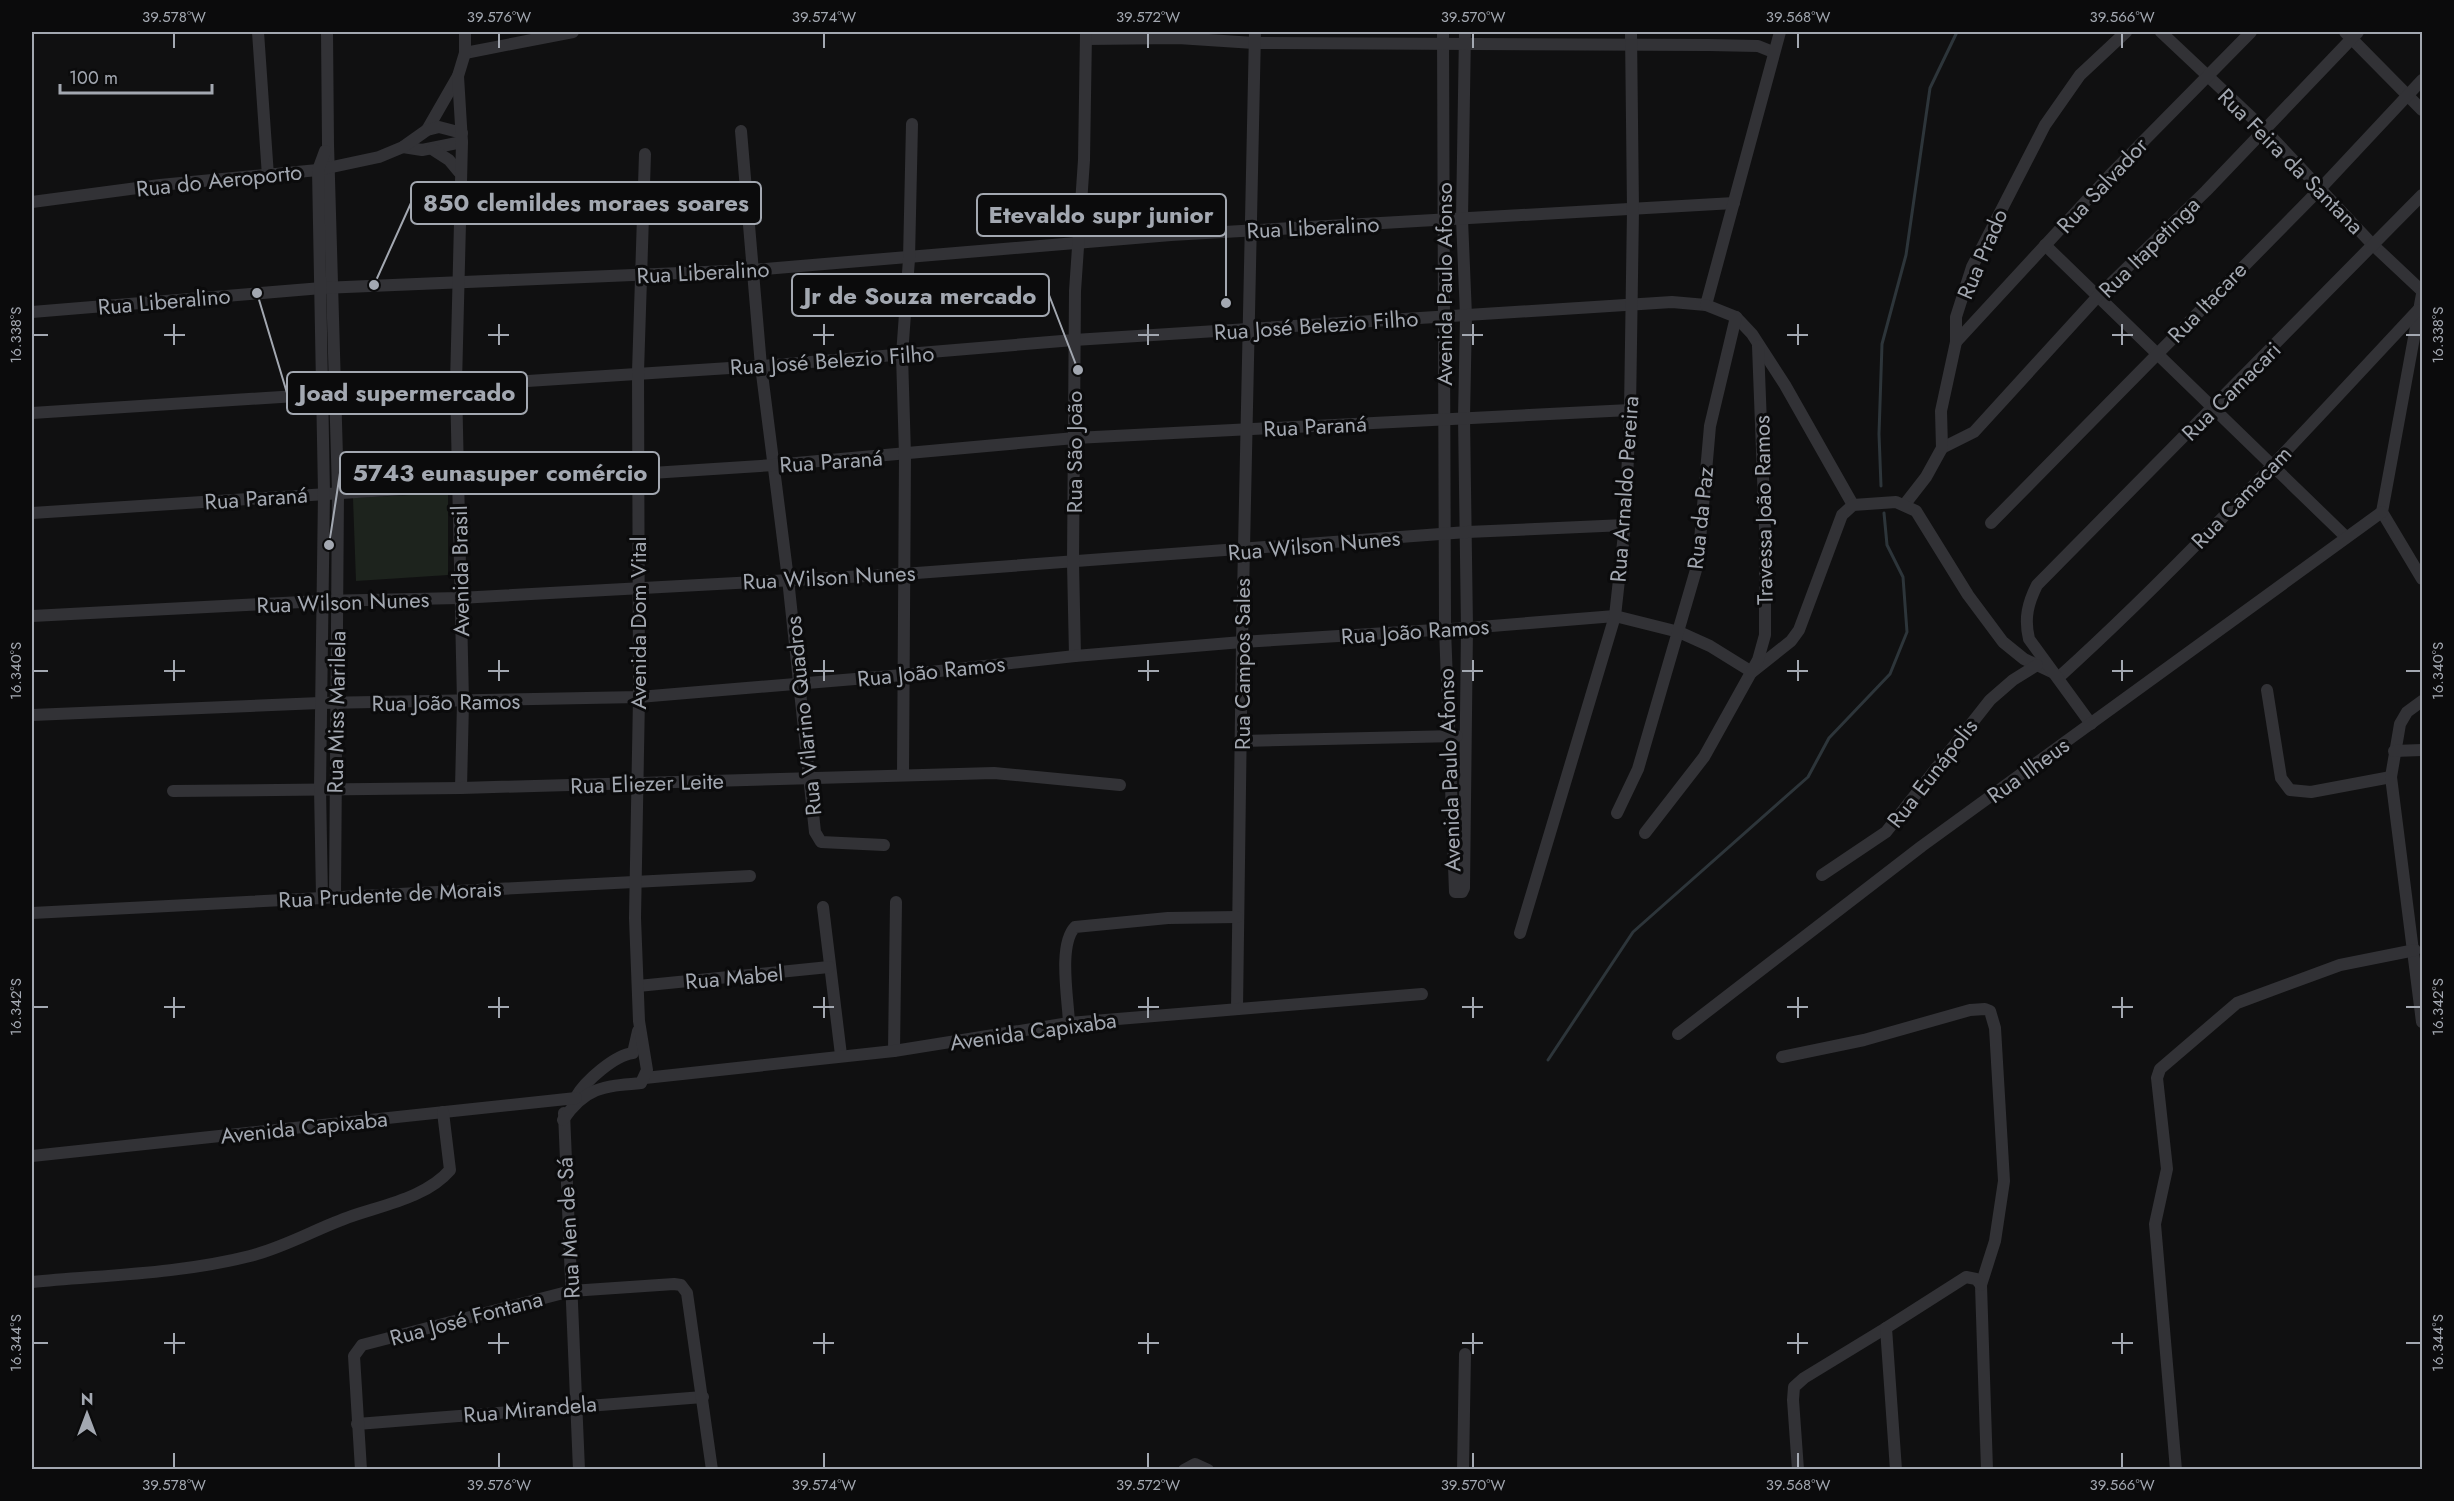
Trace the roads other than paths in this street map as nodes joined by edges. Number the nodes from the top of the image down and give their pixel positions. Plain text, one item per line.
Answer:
1 (258, 32) edge
2 (327, 32) edge
3 (465, 32) edge
4 (573, 32) edge
5 (1780, 32) edge
6 (2126, 32) edge
7 (2161, 32) edge
8 (2252, 32) edge
9 (2352, 34) edge
10 (1086, 35) edge
11 (1255, 37) edge
12 (1443, 37) edge
13 (1465, 37) edge
14 (1631, 38) edge
15 (1773, 52) junction
16 (465, 53) junction
17 (458, 76) junction
18 (2208, 77) junction
19 (2422, 80) edge
20 (2409, 94) junction
21 (2422, 110) edge
22 (912, 124) dead end
23 (2263, 128) junction
24 (428, 130) junction
25 (741, 131) dead end
26 (462, 137) junction
27 (403, 147) junction
28 (432, 149) junction
29 (645, 154) dead end
30 (324, 169) junction
31 (459, 172) junction
32 (268, 176) junction
33 (2320, 189) junction
34 (2422, 195) edge
35 (32, 202) edge
36 (1734, 203) junction
37 (1634, 210) junction
38 (1462, 219) junction
39 (1443, 220) junction
40 (1252, 231) junction
41 (1078, 242) junction
42 (2372, 244) junction
43 (2045, 245) junction
44 (909, 259) junction
45 (752, 270) junction
46 (642, 275) junction
47 (458, 281) junction
48 (328, 288) junction
49 (2422, 292) edge
50 (2099, 295) junction
51 (1632, 305) junction
52 (1706, 305) junction
53 (2418, 310) junction
54 (32, 312) edge
55 (1444, 316) junction
56 (1466, 316) junction
57 (1736, 316) junction
58 (1249, 330) junction
59 (1074, 340) junction
60 (1956, 342) junction
61 (1758, 346) junction
62 (902, 355) junction
63 (2156, 355) junction
64 (761, 366) junction
65 (638, 372) junction
66 (456, 384) junction
67 (336, 393) junction
68 (322, 394) junction
69 (2214, 408) junction
70 (1630, 410) junction
71 (32, 413) edge
72 (1464, 417) junction
73 (1445, 418) junction
74 (1247, 430) junction
75 (1075, 438) junction
76 (1942, 448) junction
77 (905, 455) junction
78 (774, 465) junction
79 (2274, 465) junction
80 (639, 473) junction
81 (459, 485) junction
82 (338, 492) junction
83 (324, 493) junction
84 (1905, 504) junction
85 (1853, 505) junction
86 (2382, 512) junction
87 (32, 513) edge
88 (1990, 523) dead end
89 (1625, 525) junction
90 (1467, 532) junction
91 (1444, 534) junction
92 (2346, 537) junction
93 (1243, 550) junction
94 (1073, 563) junction
95 (903, 574) junction
96 (788, 579) junction
97 (2422, 579) edge
98 (638, 586) junction
99 (459, 598) junction
100 (338, 600) junction
101 (321, 601) junction
102 (32, 616) edge
103 (1615, 616) junction
104 (1467, 628) junction
105 (1445, 629) junction
106 (1679, 632) junction
107 (1242, 642) junction
108 (1075, 656) junction
109 (2037, 665) junction
110 (1752, 672) junction
111 (903, 675) junction
112 (2055, 675) junction
113 (800, 683) junction
114 (2267, 690) dead end
115 (639, 697) junction
116 (2422, 701) edge
117 (463, 702) junction
118 (320, 703) junction
119 (335, 703) junction
120 (32, 715) edge
121 (2091, 724) junction
122 (1450, 736) junction
123 (1467, 736) junction
124 (1242, 741) junction
125 (2422, 750) edge
126 (2394, 751) junction
127 (903, 775) junction
128 (811, 777) junction
129 (2391, 777) junction
130 (636, 784) junction
131 (1120, 786) dead end
132 (320, 788) junction
133 (335, 788) junction
134 (461, 788) junction
135 (173, 791) dead end
136 (1617, 813) dead end
137 (1645, 833) dead end
138 (884, 845) dead end
139 (1822, 875) dead end
140 (750, 876) dead end
141 (635, 882) junction
142 (335, 896) junction
143 (322, 897) junction
144 (896, 902) dead end
145 (823, 907) dead end
146 (32, 913) edge
147 (1237, 917) junction
148 (1520, 933) dead end
149 (2415, 950) junction
150 (829, 967) junction
151 (638, 986) junction
152 (1422, 994) dead end
153 (1237, 1010) junction
154 (639, 1021) junction
155 (2422, 1022) edge
156 (1069, 1023) junction
157 (1678, 1034) dead end
158 (894, 1052) junction
159 (841, 1055) junction
160 (1782, 1057) dead end
161 (639, 1081) junction
162 (576, 1098) junction
163 (443, 1112) junction
164 (563, 1120) junction
165 (32, 1156) edge
166 (32, 1282) edge
167 (1981, 1285) junction
168 (571, 1291) junction
169 (1886, 1328) junction
170 (1465, 1354) dead end
171 (703, 1397) junction
172 (576, 1405) junction
173 (357, 1424) junction
174 (361, 1470) edge
175 (579, 1470) edge
176 (712, 1470) edge
177 (1184, 1470) edge
178 (1208, 1470) edge
179 (1463, 1470) edge
180 (1798, 1470) edge
181 (1896, 1470) edge
182 (1988, 1470) edge
183 (2176, 1470) edge

1 - 32 street
2 - 30 street
3 - 16 street, Avenida Brasil
4 - 16 street
5 - 15 street
6 - 60 street, Rua Prado
7 - 18 street, Rua Feira da Santana
8 - 18 street, Rua Salvador
9 - 20 street, Rua Itapetinga
9 - 23 street, Rua Itapetinga
10 - 11 street
10 - 41 street, Rua São João
11 - 12 street
11 - 40 street, Rua Campos Sales
12 - 13 street
12 - 39 street, Avenida Paulo Afonso
13 - 14 street
13 - 38 street, Avenida Paulo Afonso
14 - 15 street
14 - 37 street, Rua Arnaldo Pereira
15 - 36 street
16 - 17 street, Avenida Brasil
17 - 24 street
17 - 26 street, Avenida Brasil
18 - 23 street, Rua Feira da Santana
18 - 43 street, Rua Salvador
19 - 20 street, Rua Itacare
20 - 21 street, Rua Itapetinga
20 - 33 street, Rua Itacare
22 - 44 street
23 - 33 street, Rua Feira da Santana
23 - 50 street, Rua Itapetinga
24 - 26 street
24 - 27 street
25 - 45 street, Rua Vilarino Quadros
26 - 28 street
26 - 31 street, Avenida Brasil
27 - 28 street
27 - 30 street, Rua do Aeroporto
28 - 31 street
29 - 46 street, Avenida Dom Vital
30 - 32 street, Rua do Aeroporto
30 - 48 street, Rua Miss Marilela
31 - 47 street, Avenida Brasil
32 - 35 street, Rua do Aeroporto
33 - 42 street, Rua Feira da Santana
33 - 63 street, Rua Itacare
34 - 42 street, Rua Camacari
36 - 37 street, Rua Liberalino
36 - 52 street
37 - 38 street, Rua Liberalino
37 - 51 street, Rua Arnaldo Pereira
38 - 39 street, Rua Liberalino
38 - 56 street, Avenida Paulo Afonso
39 - 40 street, Rua Liberalino
39 - 55 street, Avenida Paulo Afonso
40 - 41 street, Rua Liberalino
40 - 58 street, Rua Campos Sales
41 - 44 street, Rua Liberalino
41 - 59 street, Rua São João
42 - 49 street, Rua Feira da Santana
42 - 69 street, Rua Camacari
43 - 50 street
43 - 60 street, Rua Salvador
44 - 45 street, Rua Liberalino
44 - 62 street
45 - 46 street, Rua Liberalino
45 - 64 street, Rua Vilarino Quadros
46 - 47 street, Rua Liberalino
46 - 65 street, Avenida Dom Vital
47 - 48 street, Rua Liberalino
47 - 66 street, Avenida Brasil
48 - 54 street, Rua Liberalino
48 - 67 street, Rua Miss Marilela
48 - 68 street, Rua Miss Marilela
49 - 53 street
50 - 63 street
50 - 76 street, Rua Itapetinga
51 - 52 street, Rua José Belezio Filho
51 - 56 street, Rua José Belezio Filho
51 - 70 street, Rua Arnaldo Pereira
52 - 57 street
53 - 79 street, Rua Camacam
53 - 86 street
55 - 56 street, Rua José Belezio Filho
55 - 58 street, Rua José Belezio Filho
55 - 73 street, Avenida Paulo Afonso
56 - 72 street, Avenida Paulo Afonso
57 - 61 street
57 - 106 street, Rua da Paz
58 - 59 street, Rua José Belezio Filho
58 - 74 street, Rua Campos Sales
59 - 62 street, Rua José Belezio Filho
59 - 75 street, Rua São João
60 - 76 street, Rua Prado
61 - 85 street
61 - 110 street, Travessa João Ramos
62 - 64 street, Rua José Belezio Filho
62 - 77 street
63 - 69 street
63 - 88 street, Rua Itacare
64 - 65 street, Rua José Belezio Filho
64 - 78 street, Rua Vilarino Quadros
65 - 66 street, Rua José Belezio Filho
65 - 80 street, Avenida Dom Vital
66 - 67 street, Rua José Belezio Filho
66 - 81 street, Avenida Brasil
67 - 68 street, Rua José Belezio Filho
67 - 82 street, Rua Miss Marilela
68 - 71 street, Rua José Belezio Filho
68 - 83 street, Rua Miss Marilela
69 - 79 street
69 - 112 street, Rua Camacari
70 - 72 street, Rua Paraná
70 - 89 street, Rua Arnaldo Pereira
72 - 73 street, Rua Paraná
72 - 90 street, Avenida Paulo Afonso
73 - 74 street, Rua Paraná
73 - 91 street, Avenida Paulo Afonso
74 - 75 street, Rua Paraná
74 - 93 street, Rua Campos Sales
75 - 77 street, Rua Paraná
75 - 94 street, Rua São João
76 - 84 street
77 - 78 street, Rua Paraná
77 - 95 street
78 - 80 street, Rua Paraná
78 - 96 street, Rua Vilarino Quadros
79 - 92 street
79 - 112 street, Rua Camacam
80 - 81 street, Rua Paraná
80 - 98 street, Avenida Dom Vital
81 - 82 street, Rua Paraná
81 - 99 street, Avenida Brasil
82 - 83 street, Rua Paraná
82 - 100 street, Rua Miss Marilela
83 - 87 street, Rua Paraná
83 - 101 street, Rua Miss Marilela
84 - 85 street
84 - 109 street
85 - 110 street
86 - 92 street, Rua Ilheus
86 - 97 street
89 - 90 street, Rua Wilson Nunes
89 - 103 street, Rua Arnaldo Pereira
90 - 91 street, Rua Wilson Nunes
90 - 104 street, Avenida Paulo Afonso
91 - 93 street, Rua Wilson Nunes
91 - 105 street, Avenida Paulo Afonso
92 - 121 street, Rua Ilheus
93 - 94 street, Rua Wilson Nunes
93 - 107 street, Rua Campos Sales
94 - 95 street, Rua Wilson Nunes
94 - 108 street, Rua São João
95 - 96 street, Rua Wilson Nunes
95 - 111 street
96 - 98 street, Rua Wilson Nunes
96 - 113 street, Rua Vilarino Quadros
98 - 99 street, Rua Wilson Nunes
98 - 115 street, Avenida Dom Vital
99 - 100 street, Rua Wilson Nunes
99 - 117 street, Avenida Brasil
100 - 101 street, Rua Wilson Nunes
100 - 119 street, Rua Miss Marilela
101 - 102 street, Rua Wilson Nunes
101 - 118 street, Rua Miss Marilela
103 - 104 street, Rua João Ramos
103 - 106 street, Rua João Ramos
103 - 148 street, Rua Arnaldo Pereira
104 - 105 street, Rua João Ramos
104 - 123 street, Avenida Paulo Afonso
105 - 107 street, Rua João Ramos
105 - 122 street, Avenida Paulo Afonso
106 - 110 street, Rua João Ramos
106 - 136 street, Rua da Paz
107 - 108 street, Rua João Ramos
107 - 124 street, Rua Campos Sales
108 - 111 street, Rua João Ramos
109 - 112 street
109 - 139 street, Rua Eunápolis
110 - 137 street
111 - 113 street, Rua João Ramos
111 - 127 street
112 - 121 street
113 - 115 street, Rua João Ramos
113 - 128 street, Rua Vilarino Quadros
114 - 129 street
115 - 117 street, Rua João Ramos
115 - 130 street, Avenida Dom Vital
116 - 126 street
117 - 119 street, Rua João Ramos
117 - 134 street, Avenida Brasil
118 - 119 street, Rua João Ramos
118 - 120 street, Rua João Ramos
118 - 132 street, Rua Miss Marilela
119 - 133 street, Rua Miss Marilela
121 - 157 street, Rua Ilheus
122 - 123 street
122 - 123 street, Avenida Paulo Afonso
122 - 124 street
124 - 147 street, Rua Campos Sales
125 - 126 street
126 - 129 street
127 - 128 street, Rua Eliezer Leite
127 - 131 street, Rua Eliezer Leite
128 - 130 street, Rua Eliezer Leite
128 - 138 street, Rua Vilarino Quadros
129 - 149 street
130 - 134 street, Rua Eliezer Leite
130 - 141 street, Avenida Dom Vital
132 - 133 street, Rua Eliezer Leite
132 - 135 street, Rua Eliezer Leite
132 - 143 street, Rua Miss Marilela
133 - 134 street, Rua Eliezer Leite
133 - 142 street, Rua Miss Marilela
140 - 141 street, Rua Prudente de Morais
141 - 142 street, Rua Prudente de Morais
141 - 151 street, Avenida Dom Vital
142 - 143 street, Rua Prudente de Morais
143 - 146 street, Rua Prudente de Morais
144 - 158 street
145 - 150 street
147 - 153 street, Rua Campos Sales
147 - 156 street
149 - 155 street
149 - 183 street
150 - 151 street, Rua Mabel
150 - 159 street
151 - 154 street, Avenida Dom Vital
152 - 153 street, Avenida Capixaba
153 - 156 street, Avenida Capixaba
154 - 161 street, Avenida Dom Vital
154 - 162 street
156 - 158 street, Avenida Capixaba
158 - 159 street, Avenida Capixaba
159 - 161 street, Avenida Capixaba
160 - 167 street
161 - 164 street, Avenida Capixaba
162 - 163 street, Avenida Capixaba
162 - 164 street
163 - 165 street, Avenida Capixaba
163 - 166 street
164 - 168 street, Rua Men de Sá
167 - 169 street
167 - 182 street
168 - 171 street, Rua José Fontana
168 - 172 street, Rua Men de Sá
168 - 173 street, Rua José Fontana
169 - 180 street
169 - 181 street
170 - 179 street
171 - 172 street, Rua Mirandela
171 - 176 street
172 - 173 street, Rua Mirandela
172 - 175 street, Rua Men de Sá
173 - 174 street
177 - 178 street

